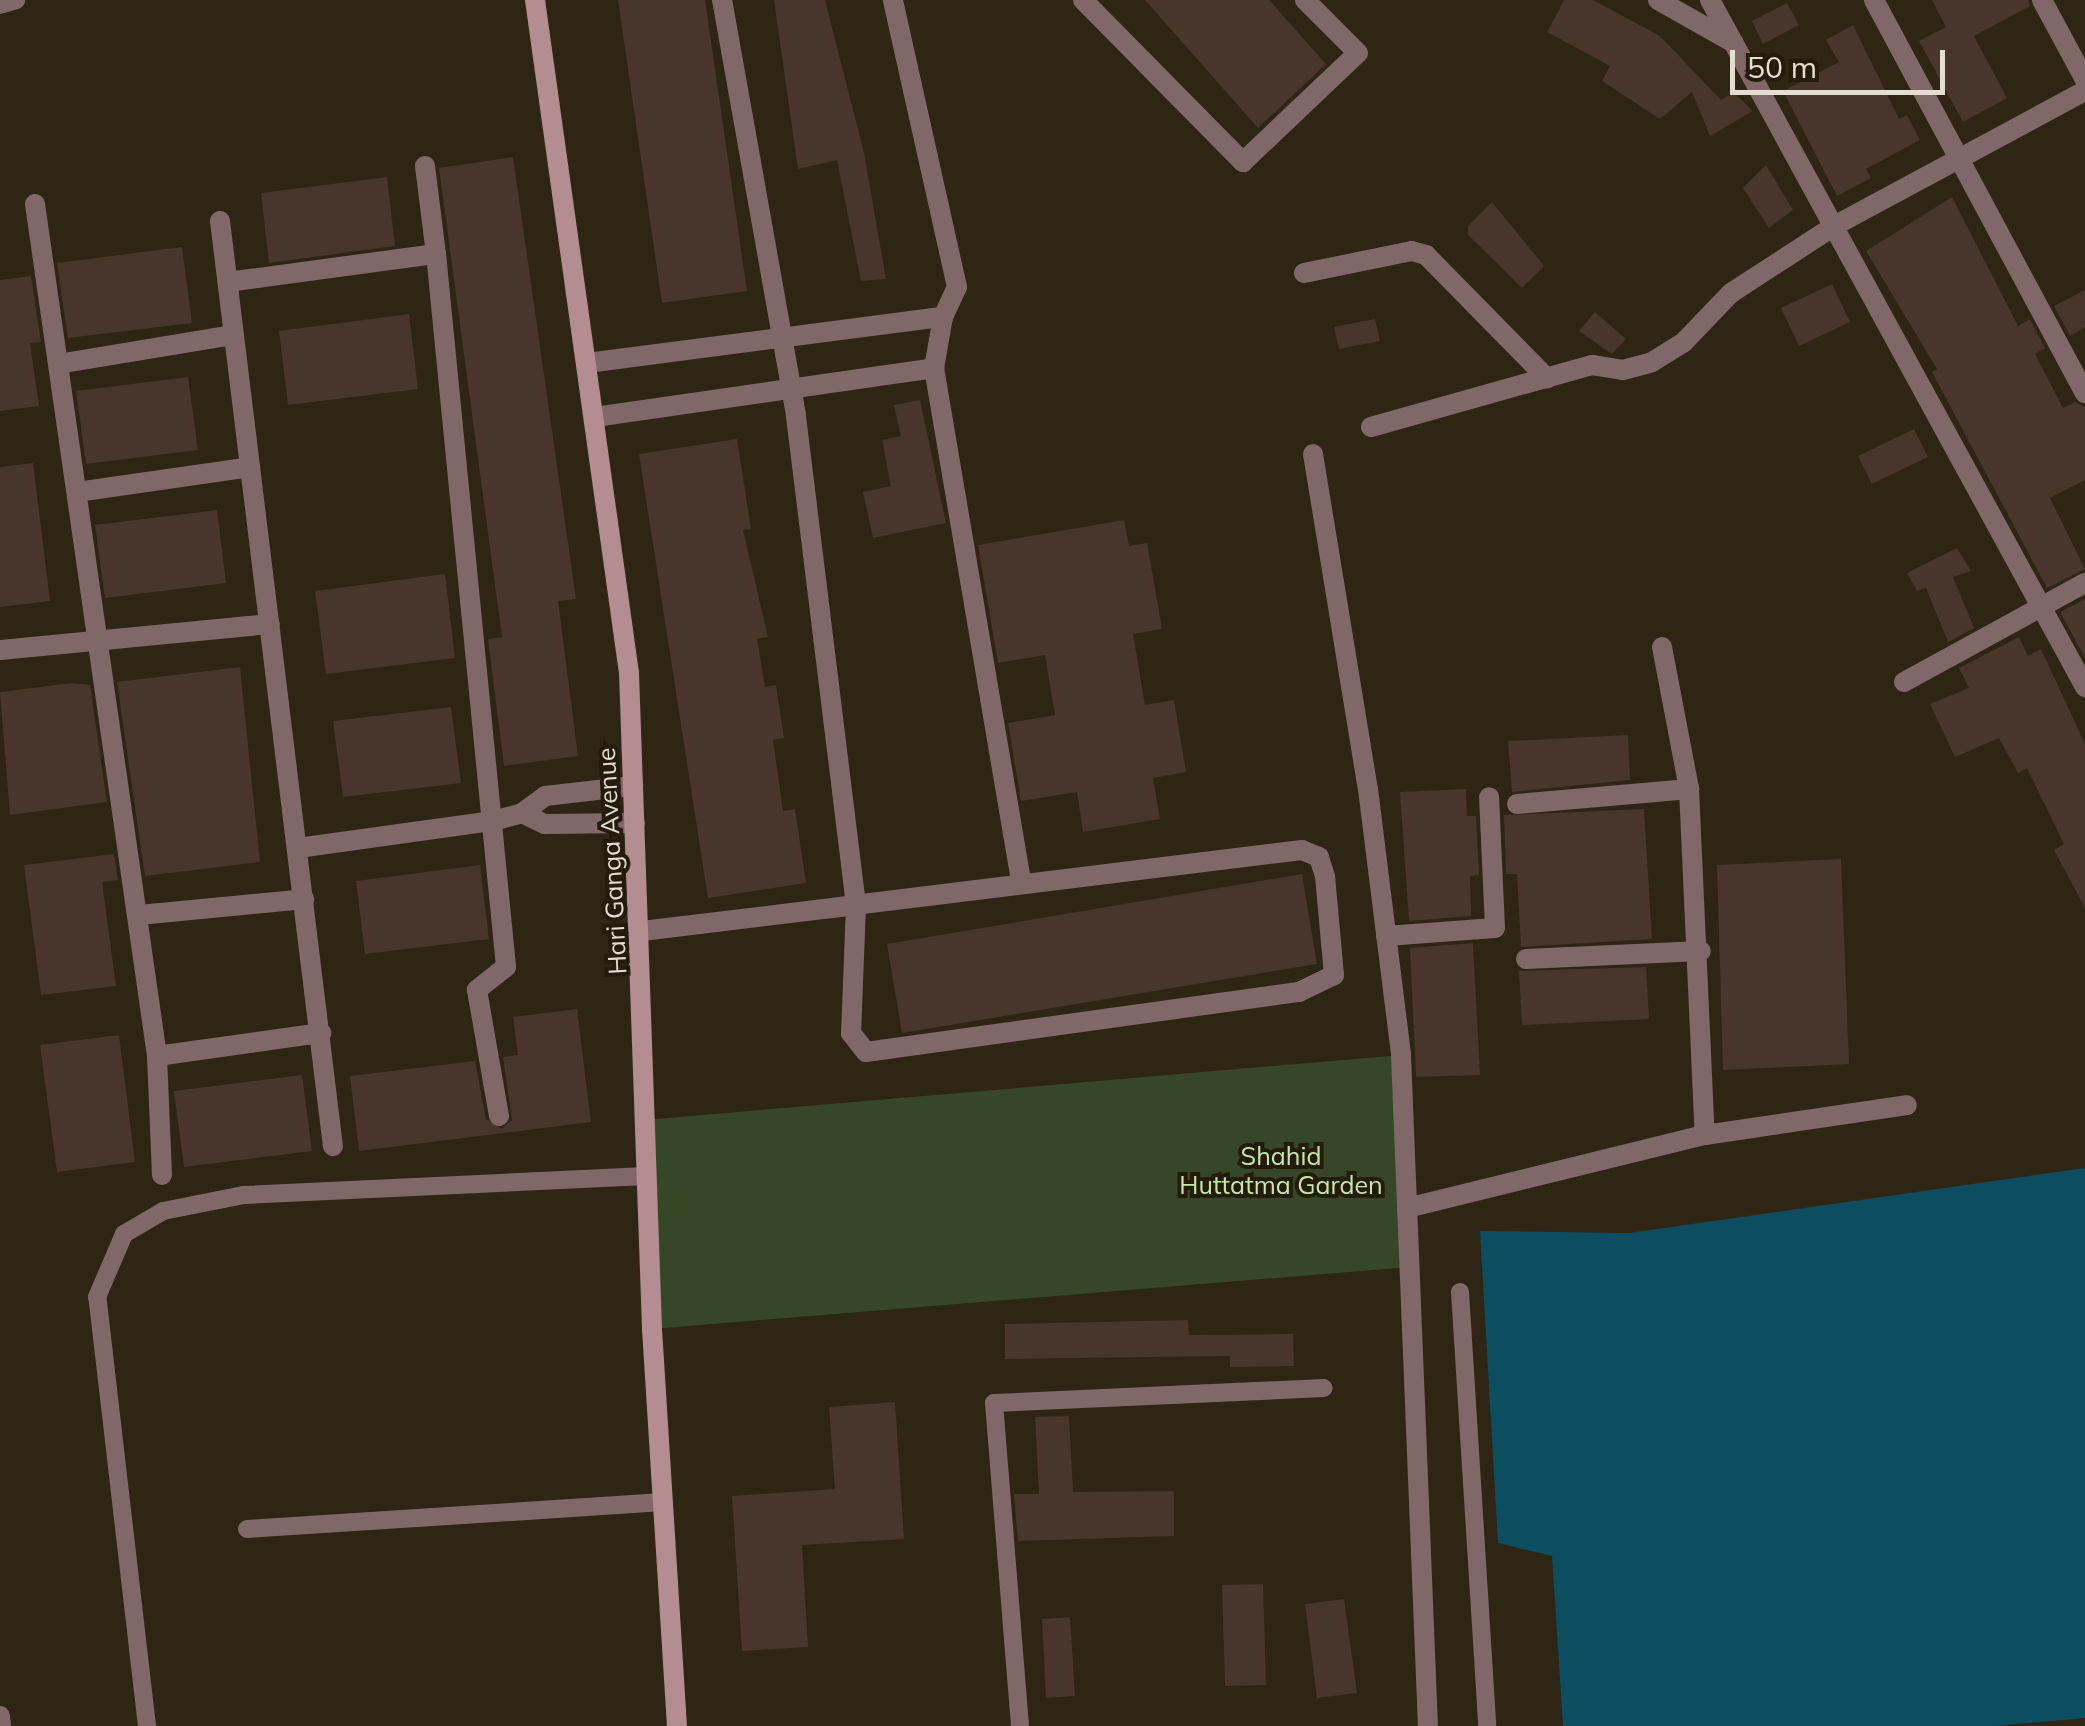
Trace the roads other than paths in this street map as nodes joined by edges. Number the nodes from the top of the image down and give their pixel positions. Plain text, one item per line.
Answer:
1 (16, 0) edge
2 (535, 0) edge
3 (722, 0) edge
4 (893, 0) edge
5 (1083, 0) edge
6 (1305, 0) edge
7 (1658, 0) edge
8 (1710, 0) edge
9 (1874, 0) edge
10 (2042, 0) edge
11 (0, 4) edge
12 (1734, 43) junction
13 (2085, 80) edge
14 (2085, 91) edge
15 (1960, 158) junction
16 (425, 166) dead end
17 (36, 204) dead end
18 (220, 221) dead end
19 (1834, 226) junction
20 (436, 254) junction
21 (1304, 273) dead end
22 (228, 282) junction
23 (943, 316) junction
24 (234, 335) junction
25 (781, 336) junction
26 (587, 363) junction
27 (58, 364) junction
28 (934, 368) junction
29 (1547, 378) junction
30 (791, 388) junction
31 (2085, 393) edge
32 (595, 417) junction
33 (1372, 426) dead end
34 (1313, 454) dead end
35 (250, 467) junction
36 (78, 492) junction
37 (2085, 582) edge
38 (2041, 606) junction
39 (270, 624) junction
40 (99, 641) junction
41 (1662, 647) dead end
42 (0, 650) edge
43 (1904, 682) dead end
44 (2085, 687) edge
45 (633, 786) junction
46 (1689, 789) junction
47 (1489, 797) dead end
48 (1517, 804) dead end
49 (522, 813) junction
50 (493, 821) junction
51 (635, 824) junction
52 (298, 848) junction
53 (1021, 881) junction
54 (304, 899) junction
55 (856, 906) junction
56 (139, 915) junction
57 (642, 931) junction
58 (1386, 936) junction
59 (1702, 951) junction
60 (1526, 959) dead end
61 (320, 1033) junction
62 (157, 1056) junction
63 (1907, 1105) dead end
64 (498, 1116) dead end
65 (1705, 1135) junction
66 (333, 1146) dead end
67 (162, 1175) dead end
68 (646, 1176) junction
69 (1407, 1208) junction
70 (1460, 1292) dead end
71 (1324, 1388) dead end
72 (662, 1502) junction
73 (247, 1529) dead end
74 (0, 1716) edge
75 (1, 1726) edge
76 (146, 1726) edge
77 (677, 1726) edge
78 (1020, 1726) edge
79 (1428, 1726) edge
80 (1487, 1726) edge

1 - 11 lane
2 - 26 street, Hari Ganga Avenue
3 - 25 street
4 - 23 street
5 - 6 street
7 - 12 street
8 - 12 street
9 - 15 street
10 - 13 street
12 - 19 street
14 - 15 street
15 - 19 street
15 - 31 street
16 - 20 street
17 - 27 street
18 - 22 street
19 - 29 street
19 - 38 street
20 - 22 street
20 - 50 street
21 - 29 street
22 - 24 street
23 - 25 street
23 - 28 street
24 - 27 street
24 - 35 street
25 - 26 street
25 - 30 street
26 - 32 street, Hari Ganga Avenue
27 - 36 street
28 - 30 street
28 - 53 street
29 - 33 street
30 - 32 street
30 - 55 street
32 - 45 street, Hari Ganga Avenue
34 - 58 street
35 - 36 street
35 - 39 street
36 - 40 street
37 - 38 street
38 - 43 street
38 - 44 street
39 - 40 street
39 - 52 street
40 - 42 street
40 - 56 street
41 - 46 street
45 - 49 street
45 - 51 street, Hari Ganga Avenue
46 - 48 street
46 - 59 street
47 - 58 street
49 - 50 street
49 - 51 street
50 - 52 street
50 - 64 street
51 - 57 street, Hari Ganga Avenue
52 - 54 street
53 - 55 street
53 - 55 street
54 - 56 street
54 - 61 street
55 - 57 street
56 - 62 street
57 - 68 street, Hari Ganga Avenue
58 - 69 street
59 - 60 street
59 - 65 street
61 - 62 street
61 - 66 street
62 - 67 street
63 - 65 street
65 - 69 street
68 - 72 street, Hari Ganga Avenue
68 - 76 lane
69 - 79 street
70 - 80 lane
71 - 78 lane
72 - 73 lane
72 - 77 street, Hari Ganga Avenue
74 - 75 street

